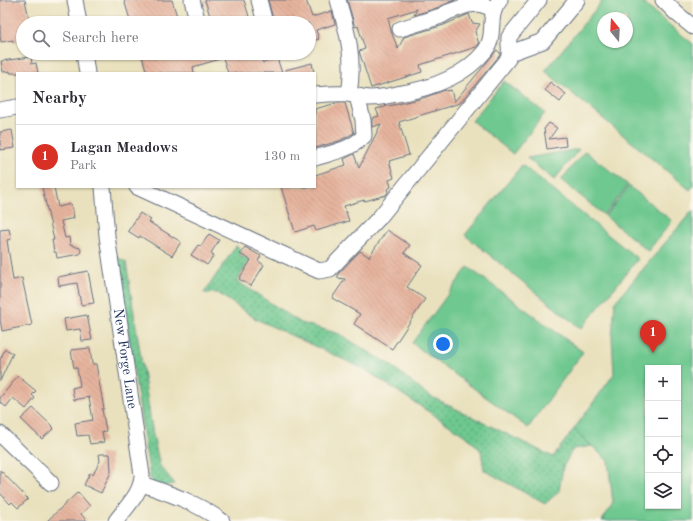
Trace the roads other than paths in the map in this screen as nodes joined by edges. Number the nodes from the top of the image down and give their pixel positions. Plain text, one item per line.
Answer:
1 (75, 0) edge
2 (192, 0) edge
3 (259, 0) edge
4 (338, 0) edge
5 (539, 0) edge
6 (577, 0) edge
7 (663, 0) edge
8 (497, 4) edge
9 (78, 16) edge
10 (196, 16) edge
11 (263, 16) edge
12 (693, 27) edge
13 (400, 29) dead end
14 (510, 54) junction
15 (85, 60) edge
16 (87, 72) edge
17 (316, 95) edge
18 (353, 95) junction
19 (16, 107) edge
20 (0, 110) edge
21 (316, 158) edge
22 (103, 188) edge
23 (139, 188) edge
24 (0, 434) edge
25 (51, 483) dead end
26 (142, 484) junction
27 (116, 521) edge
28 (222, 521) edge

1 - 9 street
2 - 10 street
3 - 11 street
4 - 18 street
5 - 14 street
6 - 14 street
7 - 12 street
8 - 13 street
8 - 18 street
14 - 23 street
15 - 16 street
17 - 18 street
18 - 21 street
19 - 20 street
22 - 26 street, New Forge Lane
24 - 25 street
26 - 27 street
26 - 28 street

